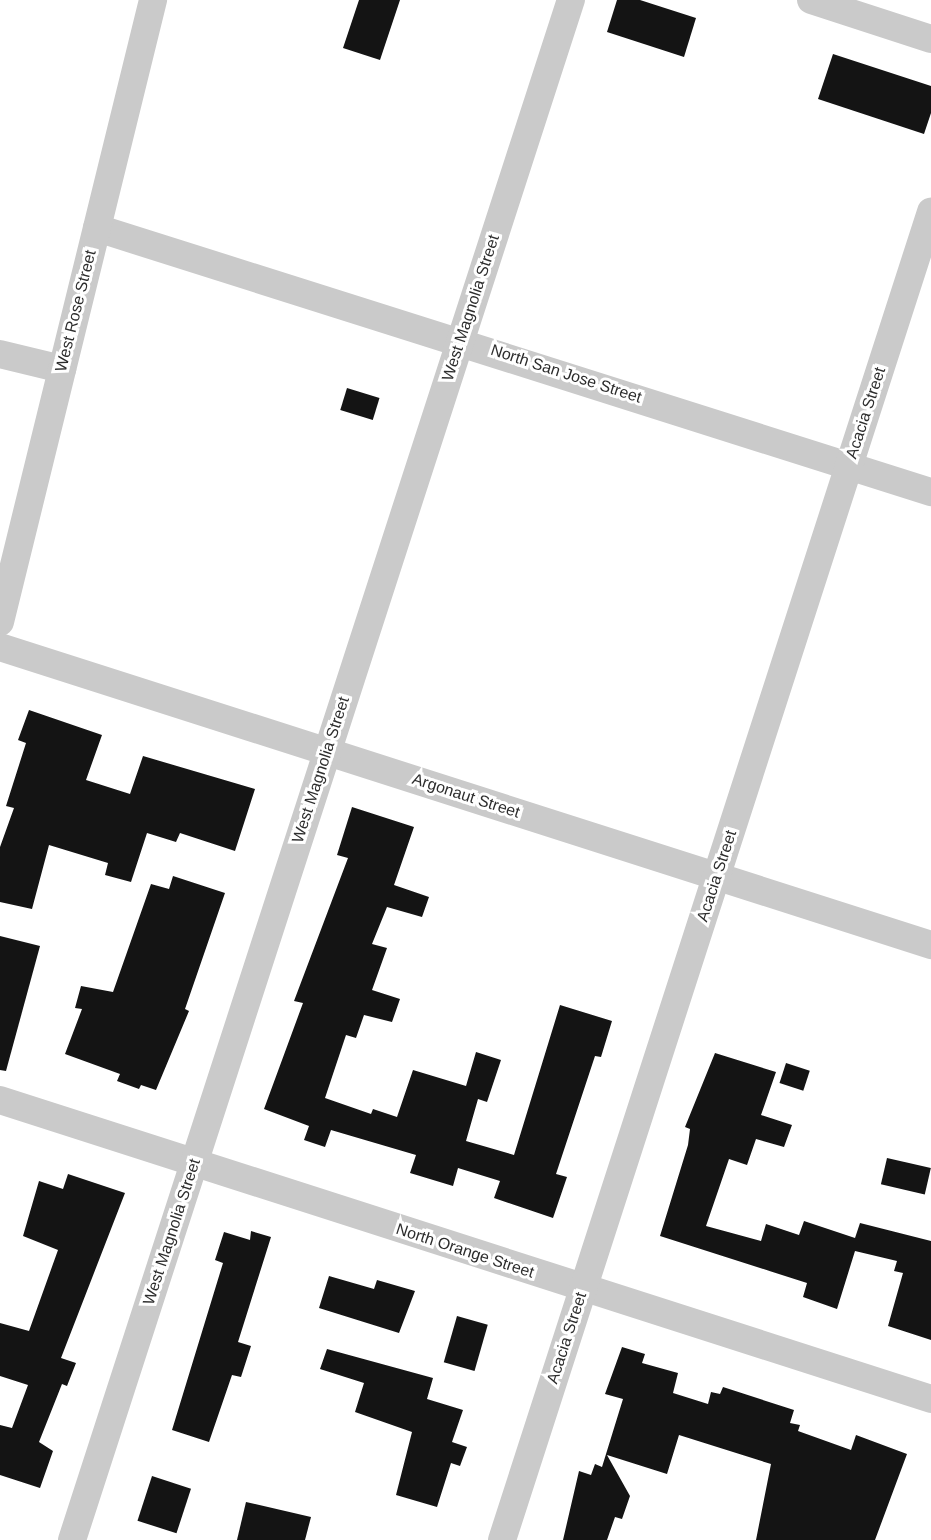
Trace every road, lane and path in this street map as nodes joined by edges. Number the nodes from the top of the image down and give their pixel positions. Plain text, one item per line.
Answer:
1 (153, 0) edge
2 (571, 0) edge
3 (811, 0) edge
4 (931, 39) edge
5 (931, 212) edge
6 (97, 228) junction
7 (460, 340) junction
8 (0, 354) edge
9 (62, 369) junction
10 (849, 466) junction
11 (931, 492) edge
12 (0, 622) edge
13 (0, 647) edge
14 (327, 751) junction
15 (716, 877) junction
16 (931, 945) edge
17 (0, 1100) edge
18 (194, 1163) junction
19 (583, 1290) junction
20 (931, 1399) edge
21 (72, 1540) edge
22 (502, 1540) edge

1 - 6 street, West Rose Street
2 - 7 street, West Magnolia Street
3 - 4 street
5 - 10 street, Acacia Street
6 - 7 street, North San Jose Street
6 - 9 street, West Rose Street
7 - 10 street, North San Jose Street
7 - 14 street, West Magnolia Street
8 - 9 street
9 - 12 street, West Rose Street
10 - 11 street, North San Jose Street
10 - 15 street, Acacia Street
13 - 14 street, Argonaut Street
14 - 15 street, Argonaut Street
14 - 18 street, West Magnolia Street
15 - 16 street, Argonaut Street
15 - 19 street, Acacia Street
17 - 18 street, North Orange Street
18 - 19 street, North Orange Street
18 - 21 street, West Magnolia Street
19 - 20 street, North Orange Street
19 - 22 street, Acacia Street

